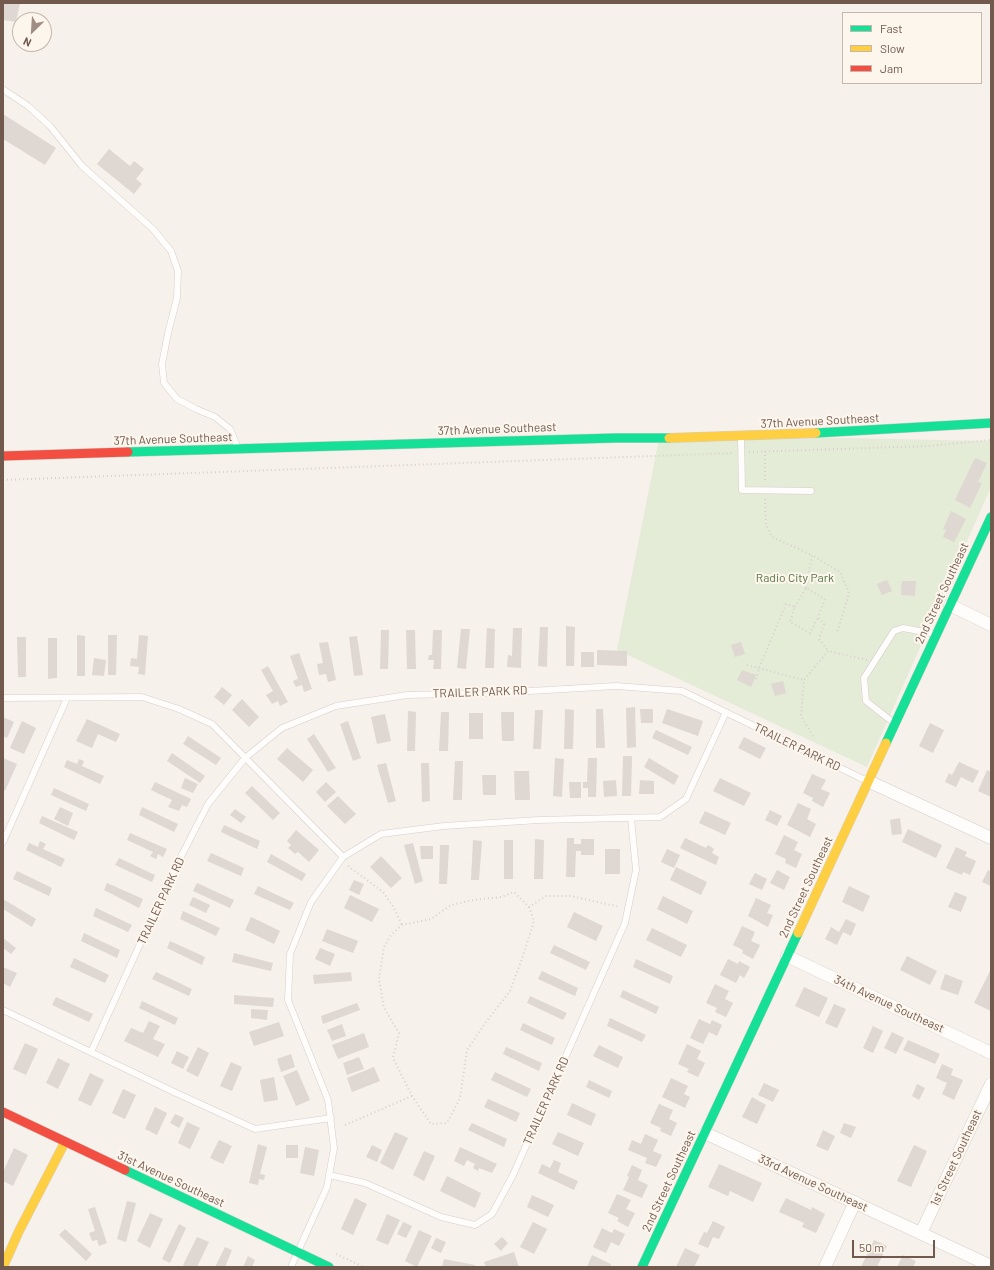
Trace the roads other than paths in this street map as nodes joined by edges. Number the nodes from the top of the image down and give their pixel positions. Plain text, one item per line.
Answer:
1 (4, 90) edge
2 (991, 423) edge
3 (741, 436) junction
4 (238, 449) junction
5 (3, 456) edge
6 (811, 491) dead end
7 (991, 517) edge
8 (950, 605) junction
9 (991, 625) edge
10 (936, 635) junction
11 (3, 698) edge
12 (67, 698) junction
13 (726, 712) junction
14 (895, 724) junction
15 (245, 758) junction
16 (868, 781) junction
17 (631, 818) junction
18 (991, 838) edge
19 (3, 842) edge
20 (343, 857) junction
21 (787, 956) junction
22 (3, 1010) edge
23 (91, 1052) junction
24 (991, 1053) edge
25 (991, 1084) edge
26 (3, 1112) edge
27 (330, 1118) junction
28 (704, 1133) junction
29 (65, 1142) junction
30 (329, 1175) junction
31 (855, 1202) junction
32 (921, 1233) junction
33 (298, 1252) junction
34 (991, 1266) edge
35 (3, 1267) edge
36 (291, 1267) edge
37 (329, 1267) edge
38 (642, 1267) edge
39 (826, 1267) edge

1 - 4 lane
2 - 3 street, 37th Avenue Southeast
3 - 4 street, 37th Avenue Southeast
3 - 6 lane
4 - 5 street, 37th Avenue Southeast
7 - 8 street, 2nd Street Southeast
8 - 9 street
8 - 10 street, 2nd Street Southeast
10 - 14 street, 2nd Street Southeast
10 - 14 lane
11 - 12 lane
12 - 15 lane
12 - 19 lane
13 - 15 lane, TRAILER PARK RD
13 - 16 lane, TRAILER PARK RD
13 - 17 lane
14 - 16 street, 2nd Street Southeast
15 - 20 lane
15 - 23 lane, TRAILER PARK RD
16 - 18 street
16 - 21 street, 2nd Street Southeast
17 - 20 lane
17 - 30 lane, TRAILER PARK RD
20 - 27 lane
21 - 24 street, 34th Avenue Southeast
21 - 28 street, 2nd Street Southeast
22 - 23 lane
23 - 27 lane
25 - 32 street, 1st Street Southeast
26 - 29 street, 31st Avenue Southeast
27 - 30 lane
28 - 31 street, 33rd Avenue Southeast
28 - 38 street, 2nd Street Southeast
29 - 33 street, 31st Avenue Southeast
29 - 35 street
30 - 33 lane
31 - 32 street, 33rd Avenue Southeast
31 - 39 street
32 - 34 street, 33rd Avenue Southeast
33 - 36 lane
33 - 37 street, 31st Avenue Southeast

